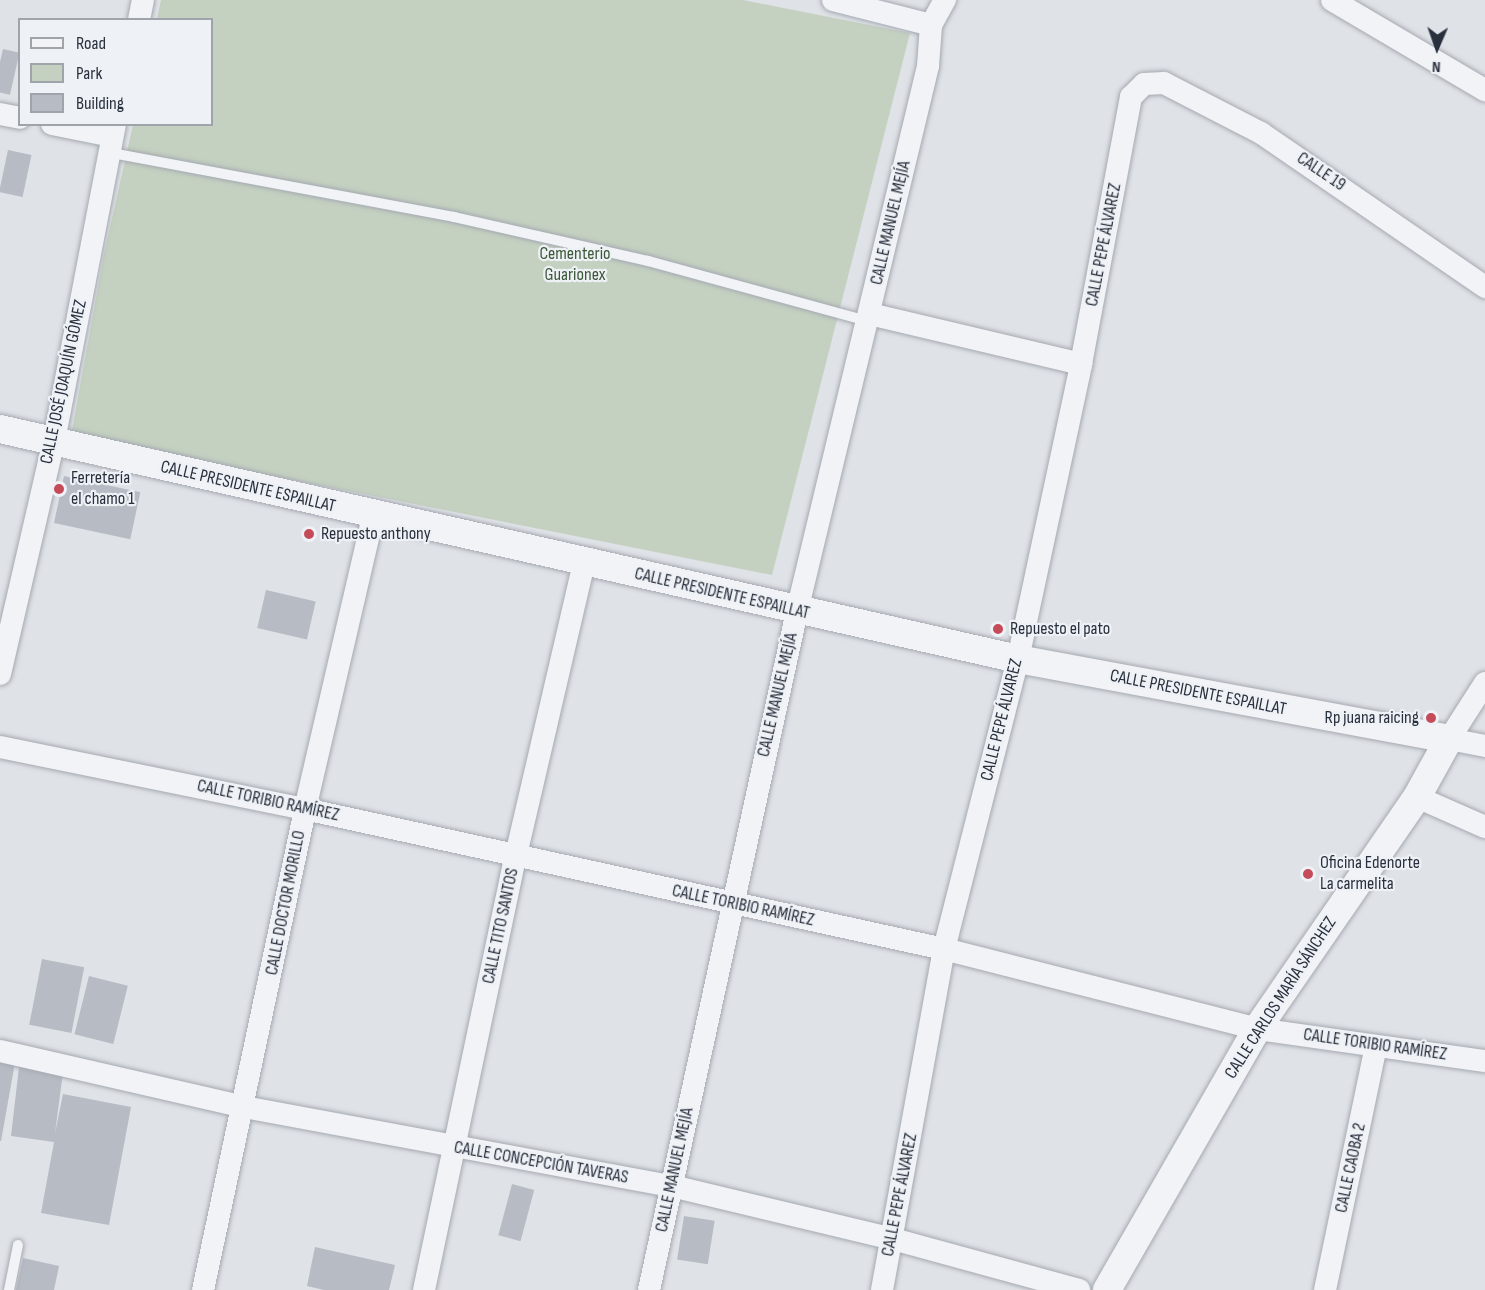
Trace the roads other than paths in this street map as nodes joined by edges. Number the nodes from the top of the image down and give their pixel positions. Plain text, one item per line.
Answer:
1 (143, 0) edge
2 (833, 0) edge
3 (945, 0) edge
4 (1332, 0) edge
5 (139, 18) edge
6 (931, 25) junction
7 (1144, 84) joint
8 (1485, 90) edge
9 (0, 114) edge
10 (18, 118) edge
11 (61, 126) edge
12 (113, 138) edge
13 (1485, 287) edge
14 (869, 318) junction
15 (1081, 364) junction
16 (0, 429) edge
17 (54, 441) junction
18 (373, 516) junction
19 (584, 563) junction
20 (797, 610) junction
21 (1018, 659) junction
22 (0, 674) edge
23 (1485, 682) edge
24 (1449, 739) junction
25 (1485, 746) edge
26 (0, 747) edge
27 (1417, 797) junction
28 (305, 808) junction
29 (1485, 827) edge
30 (516, 855) junction
31 (731, 903) junction
32 (944, 949) junction
33 (1257, 1029) junction
34 (1376, 1046) junction
35 (0, 1051) edge
36 (1485, 1061) edge
37 (244, 1107) junction
38 (455, 1148) junction
39 (672, 1186) junction
40 (893, 1239) junction
41 (18, 1245) dead end
42 (9, 1290) edge
43 (203, 1290) edge
44 (424, 1290) edge
45 (649, 1290) edge
46 (882, 1290) edge
47 (1079, 1290) edge
48 (1107, 1290) edge
49 (1325, 1290) edge

1 - 5 street
2 - 6 street
3 - 6 street, CALLE MANUEL MEJÍA
4 - 8 street
6 - 14 street, CALLE MANUEL MEJÍA
7 - 13 street, CALLE 19
7 - 15 street, CALLE PEPE ÁLVAREZ
9 - 10 street
11 - 12 street
12 - 14 lane
12 - 17 street, CALLE JOSÉ JOAQUÍN GÓMEZ
14 - 15 street
14 - 20 street, CALLE MANUEL MEJÍA
15 - 21 street, CALLE PEPE ÁLVAREZ
16 - 17 street, CALLE PRESIDENTE ESPAILLAT
17 - 18 street, CALLE PRESIDENTE ESPAILLAT
17 - 22 street, CALLE JOSÉ JOAQUÍN GÓMEZ
18 - 19 street, CALLE PRESIDENTE ESPAILLAT
18 - 28 street, CALLE DOCTOR MORILLO
19 - 20 street, CALLE PRESIDENTE ESPAILLAT
19 - 30 street, CALLE TITO SANTOS
20 - 21 street, CALLE PRESIDENTE ESPAILLAT
20 - 31 street, CALLE MANUEL MEJÍA
21 - 24 street, CALLE PRESIDENTE ESPAILLAT
21 - 32 street, CALLE PEPE ÁLVAREZ
23 - 24 street, CALLE CARLOS MARÍA SÁNCHEZ
24 - 25 street
24 - 27 street, CALLE CARLOS MARÍA SÁNCHEZ
26 - 28 street, CALLE TORIBIO RAMÍREZ
27 - 29 street
27 - 33 street, CALLE CARLOS MARÍA SÁNCHEZ
28 - 30 street, CALLE TORIBIO RAMÍREZ
28 - 37 street, CALLE DOCTOR MORILLO
30 - 31 street, CALLE TORIBIO RAMÍREZ
30 - 38 street, CALLE TITO SANTOS
31 - 32 street, CALLE TORIBIO RAMÍREZ
31 - 39 street, CALLE MANUEL MEJÍA
32 - 33 street, CALLE TORIBIO RAMÍREZ
32 - 40 street, CALLE PEPE ÁLVAREZ
33 - 34 street, CALLE TORIBIO RAMÍREZ
33 - 48 street, CALLE CARLOS MARÍA SÁNCHEZ
34 - 36 street, CALLE TORIBIO RAMÍREZ
34 - 49 street, CALLE CAOBA 2
35 - 37 street, CALLE CONCEPCIÓN TAVERAS
37 - 38 street, CALLE CONCEPCIÓN TAVERAS
37 - 43 street, CALLE DOCTOR MORILLO
38 - 39 street, CALLE CONCEPCIÓN TAVERAS
38 - 44 street, CALLE TITO SANTOS
39 - 40 street, CALLE CONCEPCIÓN TAVERAS
39 - 45 street, CALLE MANUEL MEJÍA
40 - 46 street, CALLE PEPE ÁLVAREZ
40 - 47 street, CALLE CONCEPCIÓN TAVERAS
41 - 42 lane

